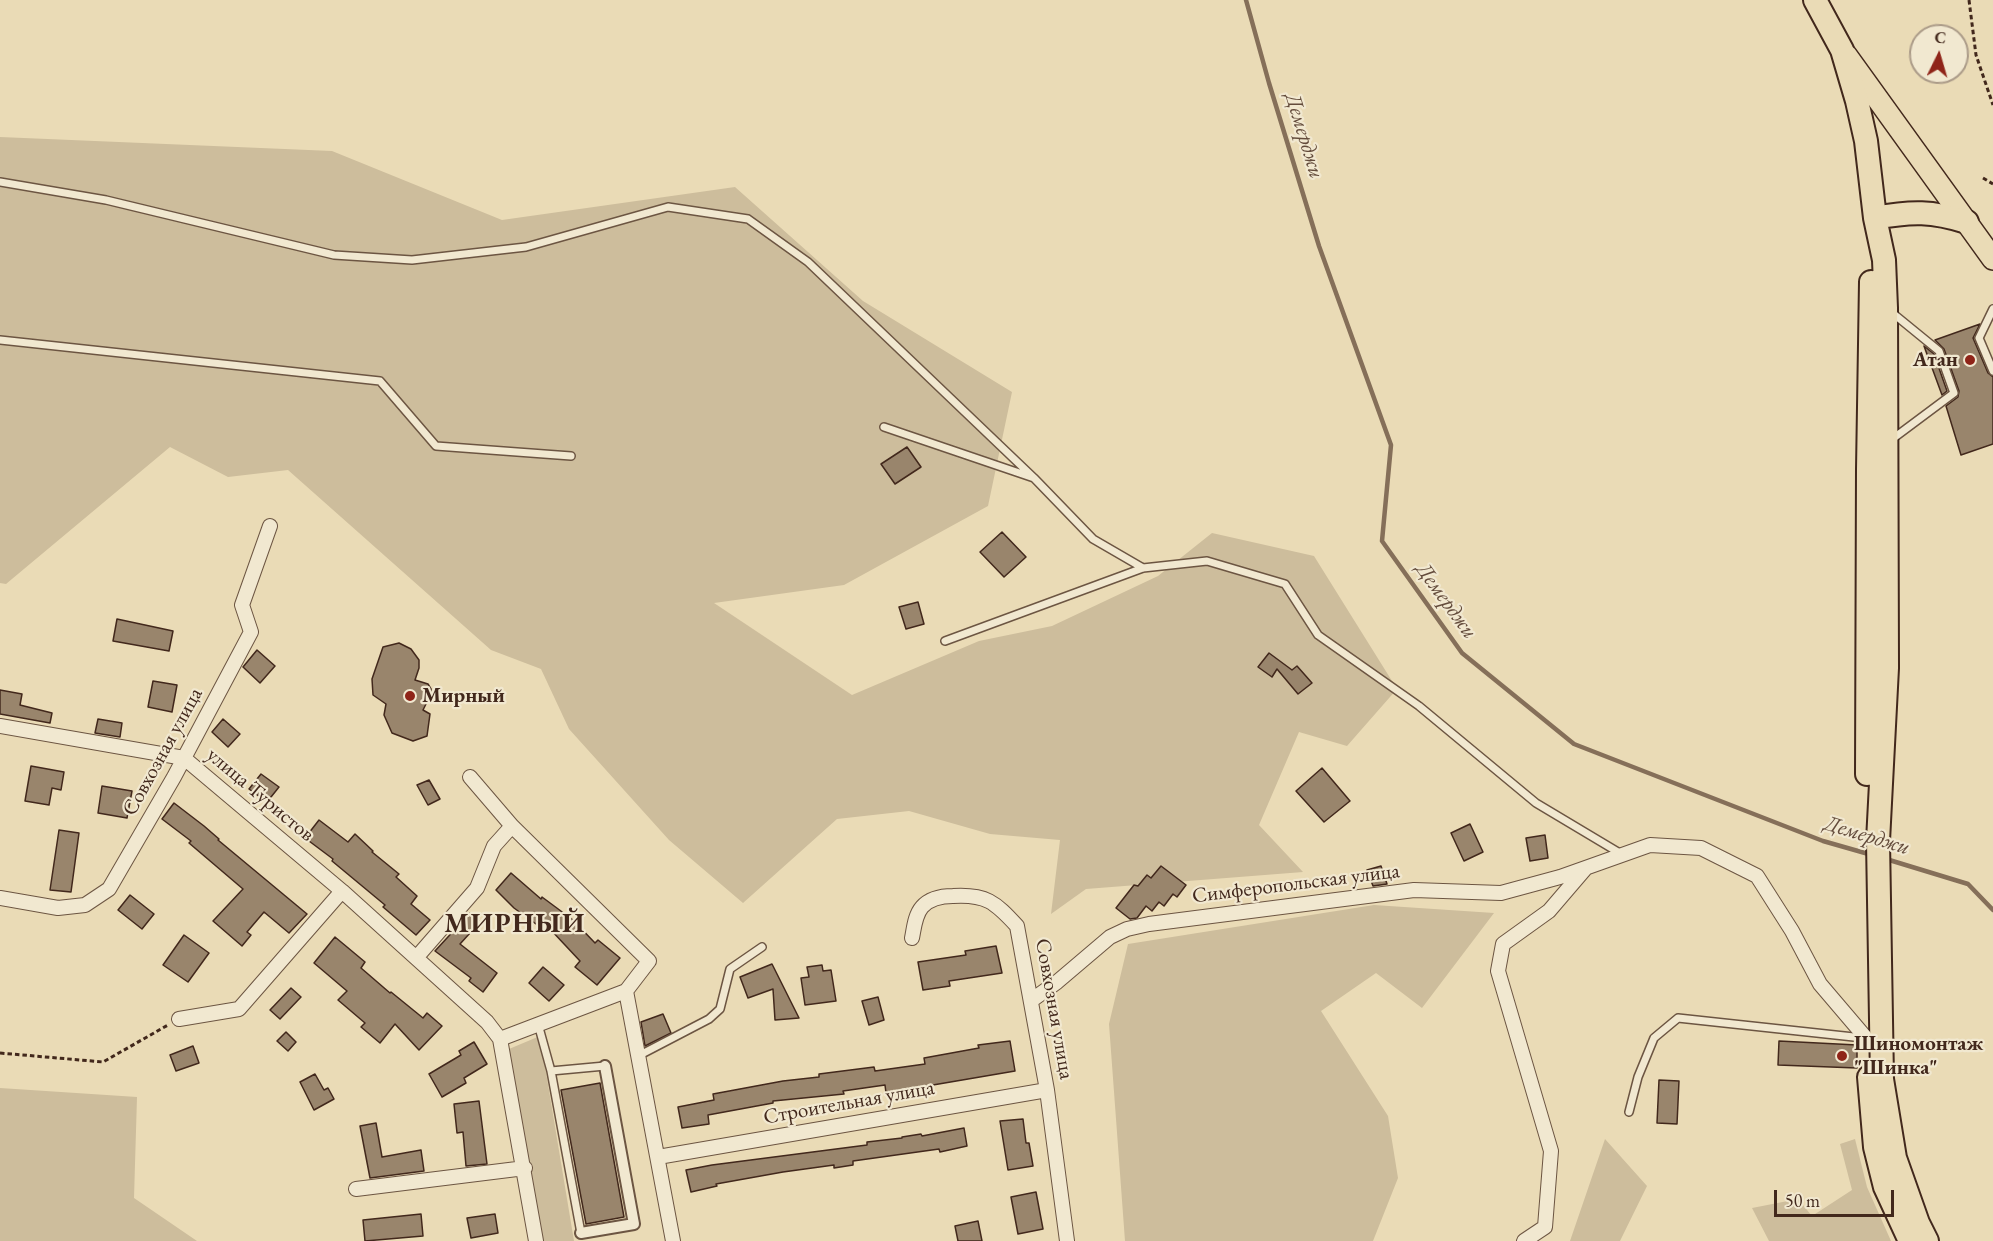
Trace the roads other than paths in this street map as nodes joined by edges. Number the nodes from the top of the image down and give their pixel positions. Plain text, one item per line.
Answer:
1 (1815, 0) edge
2 (1842, 50) junction
3 (0, 182) edge
4 (1875, 218) junction
5 (1967, 222) junction
6 (1993, 259) edge
7 (1886, 308) junction
8 (1993, 309) edge
9 (0, 340) edge
10 (1993, 370) edge
11 (884, 427) dead end
12 (1887, 444) junction
13 (571, 456) dead end
14 (1034, 478) junction
15 (270, 526) dead end
16 (1143, 568) junction
17 (945, 641) dead end
18 (0, 726) edge
19 (184, 758) junction
20 (470, 777) dead end
21 (513, 826) junction
22 (1872, 841) junction
23 (1623, 855) junction
24 (1586, 868) junction
25 (1872, 870) junction
26 (342, 891) junction
27 (0, 898) edge
28 (912, 938) dead end
29 (762, 947) dead end
30 (416, 958) junction
31 (626, 992) junction
32 (1032, 1000) junction
33 (179, 1019) road end
34 (538, 1024) junction
35 (1866, 1038) junction
36 (500, 1039) junction
37 (639, 1056) junction
38 (605, 1066) joint
39 (551, 1071) junction
40 (1047, 1090) junction
41 (1629, 1112) dead end
42 (657, 1155) junction
43 (525, 1168) junction
44 (356, 1189) dead end
45 (581, 1233) joint
46 (536, 1241) edge
47 (673, 1241) edge
48 (1067, 1241) edge
49 (1524, 1241) edge
50 (1911, 1241) edge
51 (1927, 1241) edge

1 - 2 highway
2 - 4 highway
2 - 5 main road
3 - 14 lane
4 - 5 highway
4 - 7 highway
4 - 22 highway
5 - 6 main road
7 - 12 highway
7 - 12 lane
8 - 10 lane
9 - 13 lane
11 - 14 lane
12 - 22 highway
14 - 16 lane
15 - 19 street, Совхозная улица
16 - 17 lane
16 - 23 lane
18 - 19 street, улица Туристов
19 - 26 street, улица Туристов
19 - 27 street, Совхозная улица
20 - 21 street
21 - 30 street
21 - 31 street
22 - 25 highway
23 - 24 street, Симферопольская улица
23 - 35 street, Симферопольская улица
24 - 32 street, Симферопольская улица
24 - 49 street, Симферопольская улица
25 - 35 highway
25 - 51 highway
26 - 30 street, улица Туристов
26 - 33 street
28 - 32 street, Совхозная улица
29 - 37 lane
30 - 36 street, улица Туристов
31 - 34 street
31 - 37 street
32 - 40 street, Совхозная улица
34 - 36 street
34 - 39 lane
35 - 41 lane
35 - 50 highway
36 - 43 street, улица Туристов
37 - 42 street
38 - 39 lane
38 - 45 street
39 - 45 lane
40 - 42 street, Строительная улица
40 - 48 street, Совхозная улица
42 - 47 street
43 - 44 street
43 - 46 street, улица Туристов

